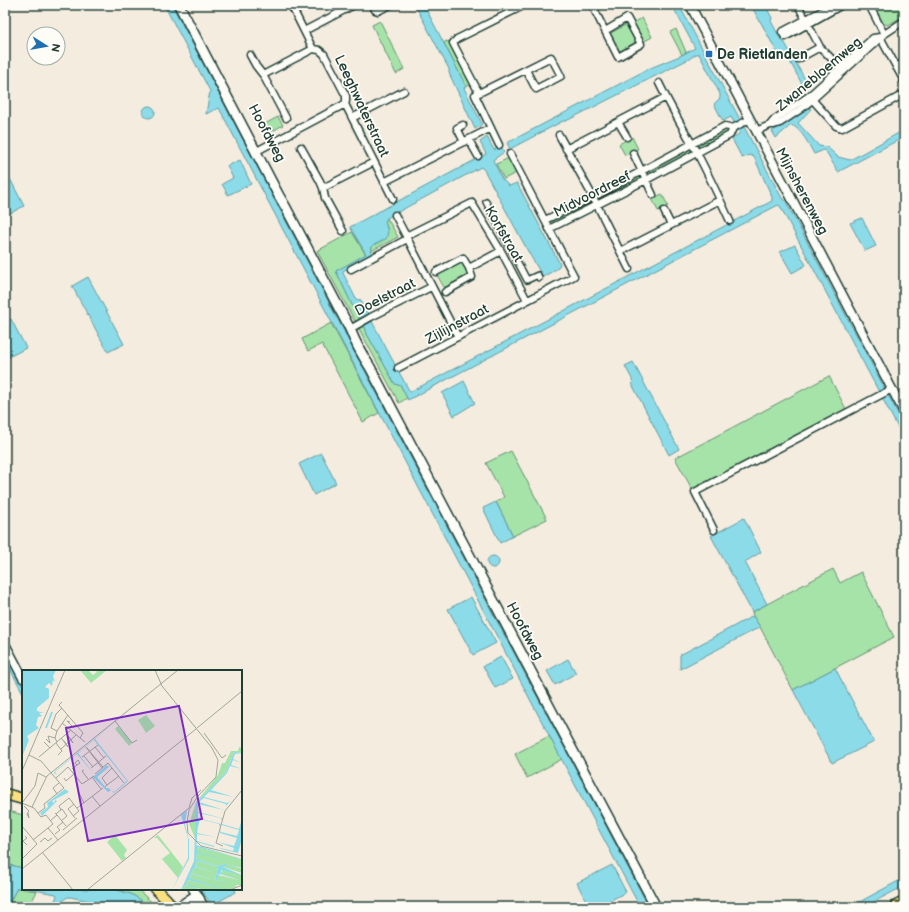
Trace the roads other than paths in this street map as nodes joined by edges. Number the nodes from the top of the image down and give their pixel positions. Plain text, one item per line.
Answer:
1 (179, 5) edge
2 (291, 5) edge
3 (354, 5) edge
4 (373, 5) edge
5 (390, 5) edge
6 (525, 5) edge
7 (592, 5) edge
8 (690, 5) edge
9 (798, 5) edge
10 (869, 5) edge
11 (836, 6) edge
12 (904, 21) edge
13 (807, 22) junction
14 (304, 31) junction
15 (604, 31) junction
16 (882, 35) junction
17 (820, 47) junction
18 (313, 49) junction
19 (250, 55) dead end
20 (798, 58) dead end
21 (904, 62) edge
22 (896, 67) junction
23 (842, 69) junction
24 (526, 70) junction
25 (263, 75) junction
26 (904, 81) edge
27 (659, 83) dead end
28 (404, 91) dead end
29 (479, 94) junction
30 (904, 94) edge
31 (666, 97) junction
32 (810, 98) junction
33 (345, 104) junction
34 (286, 118) dead end
35 (352, 118) junction
36 (747, 120) junction
37 (618, 122) junction
38 (463, 125) dead end
39 (491, 128) junction
40 (733, 128) junction
41 (756, 131) junction
42 (559, 135) dead end
43 (627, 137) dead end
44 (467, 141) junction
45 (691, 143) junction
46 (499, 145) dead end
47 (301, 147) dead end
48 (566, 149) junction
49 (257, 151) junction
50 (697, 153) junction
51 (510, 154) dead end
52 (633, 154) dead end
53 (478, 156) dead end
54 (374, 162) junction
55 (642, 171) junction
56 (646, 180) junction
57 (384, 182) junction
58 (323, 188) junction
59 (653, 195) dead end
60 (593, 197) junction
61 (393, 199) dead end
62 (720, 200) junction
63 (486, 202) dead end
64 (597, 205) junction
65 (664, 211) dead end
66 (395, 215) dead end
67 (544, 220) junction
68 (730, 221) dead end
69 (671, 225) junction
70 (549, 229) junction
71 (342, 231) dead end
72 (407, 238) junction
73 (501, 251) junction
74 (621, 251) junction
75 (469, 268) junction
76 (351, 269) dead end
77 (630, 270) dead end
78 (436, 272) dead end
79 (539, 278) dead end
80 (432, 287) junction
81 (445, 292) dead end
82 (527, 300) junction
83 (350, 329) junction
84 (458, 337) junction
85 (398, 368) dead end
86 (890, 390) junction
87 (904, 412) edge
88 (714, 530) dead end
89 (5, 644) edge
90 (22, 676) edge
91 (5, 794) edge
92 (22, 799) edge
93 (157, 890) edge
94 (197, 894) edge
95 (904, 902) edge
96 (172, 907) edge
97 (178, 907) edge
98 (189, 907) edge
99 (206, 907) edge
100 (656, 907) edge
101 (894, 907) edge

1 - 49 main road, Hoofdweg
2 - 14 street, Leeghwaterstraat
3 - 14 street
4 - 5 street
6 - 29 street
7 - 15 street
8 - 36 street, Mijnsherenweg
9 - 13 street
10 - 16 street
11 - 13 street
12 - 16 street, Zwanebloemweg
13 - 17 street
14 - 18 street, Leeghwaterstraat
15 - 15 street
16 - 22 street
16 - 23 street, Zwanebloemweg
17 - 20 street
17 - 23 street
18 - 25 street
18 - 33 street, Leeghwaterstraat
19 - 25 street
21 - 22 street
22 - 26 street
23 - 32 street, Zwanebloemweg
24 - 24 street
24 - 29 street
25 - 34 street
27 - 31 street
28 - 35 street
29 - 39 street
30 - 32 street
31 - 37 street
31 - 45 street
32 - 41 street, Zwanebloemweg
33 - 35 street, Leeghwaterstraat
33 - 49 street
35 - 54 street, Leeghwaterstraat
36 - 40 street, Midvoordreef
36 - 41 street, Mijnsherenweg
37 - 43 street
37 - 48 street
38 - 44 street
39 - 44 street
39 - 46 street
40 - 45 street, Midvoordreef
40 - 50 street, Midvoordreef
41 - 86 street, Mijnsherenweg
42 - 48 street
44 - 53 street
44 - 57 street
45 - 50 street
45 - 55 street, Midvoordreef
47 - 58 street
48 - 60 street
49 - 83 main road, Hoofdweg
50 - 56 street, Midvoordreef
50 - 62 street
51 - 67 street
52 - 55 street, Midvoordreef
54 - 57 street, Leeghwaterstraat
54 - 58 street
55 - 56 street, Midvoordreef
55 - 60 street, Midvoordreef
56 - 59 street, Midvoordreef
56 - 64 street, Midvoordreef
57 - 61 street, Leeghwaterstraat
58 - 71 street
60 - 64 street
60 - 67 street, Midvoordreef
62 - 68 street
62 - 69 street
63 - 79 street
64 - 70 street, Midvoordreef
64 - 74 street
65 - 69 street
66 - 72 street
67 - 70 street, Midvoordreef
69 - 74 street
70 - 82 street, Zijlijnstraat
72 - 73 street, Korfstraat
72 - 76 street, Korfstraat
72 - 80 street
73 - 75 street
73 - 82 street, Korfstraat
74 - 77 street
75 - 78 street
75 - 81 street
80 - 83 street, Doelstraat
80 - 84 street
82 - 84 street, Zijlijnstraat
83 - 100 main road, Hoofdweg
84 - 85 street, Zijlijnstraat
86 - 87 street, Mijnsherenweg
86 - 88 street
89 - 90 street
91 - 92 main road
93 - 96 main road
94 - 97 street
94 - 98 street
94 - 99 street
95 - 101 main road

